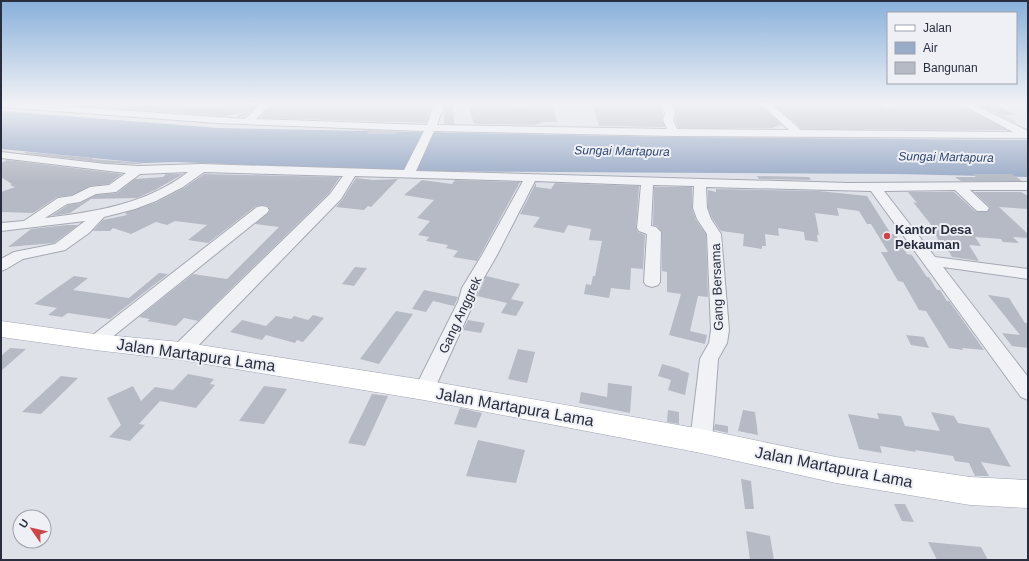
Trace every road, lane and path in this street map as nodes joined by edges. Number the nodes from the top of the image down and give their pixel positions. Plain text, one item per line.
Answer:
1 (430, 130) edge
2 (445, 130) edge
3 (673, 130) edge
4 (796, 130) edge
5 (1018, 130) edge
6 (674, 133) junction
7 (800, 134) junction
8 (1028, 135) edge
9 (1, 155) edge
10 (201, 168) junction
11 (138, 170) junction
12 (352, 172) junction
13 (409, 173) junction
14 (531, 178) junction
15 (647, 182) junction
16 (700, 183) junction
17 (1028, 186) edge
18 (875, 187) junction
19 (959, 187) junction
20 (103, 190) junction
21 (982, 208) dead end
22 (262, 210) dead end
23 (99, 215) junction
24 (64, 220) junction
25 (27, 224) junction
26 (1, 227) edge
27 (932, 262) junction
28 (1, 266) edge
29 (1028, 274) edge
30 (652, 282) dead end
31 (1, 329) edge
32 (96, 342) junction
33 (181, 351) junction
34 (424, 390) junction
35 (1028, 392) edge
36 (701, 441) junction
37 (1028, 494) edge

1 - 13 street
2 - 6 street
3 - 6 street
4 - 7 street
5 - 8 street
6 - 7 street
7 - 8 street
9 - 11 street
10 - 11 street
10 - 12 street
10 - 23 street
11 - 20 street
12 - 13 street
12 - 33 street
13 - 14 street
14 - 15 street
14 - 34 street, Gang Anggrek
15 - 16 street
15 - 30 street
16 - 18 street
16 - 36 street, Gang Bersama
17 - 19 street
18 - 19 street
18 - 27 street
19 - 21 street
20 - 24 street
20 - 25 street
22 - 32 street
23 - 24 street
23 - 28 street
24 - 25 street
25 - 26 street
27 - 29 street
27 - 35 street
31 - 32 main road, Jalan Martapura Lama
32 - 33 main road, Jalan Martapura Lama
33 - 34 main road, Jalan Martapura Lama
34 - 36 main road, Jalan Martapura Lama
36 - 37 main road, Jalan Martapura Lama

